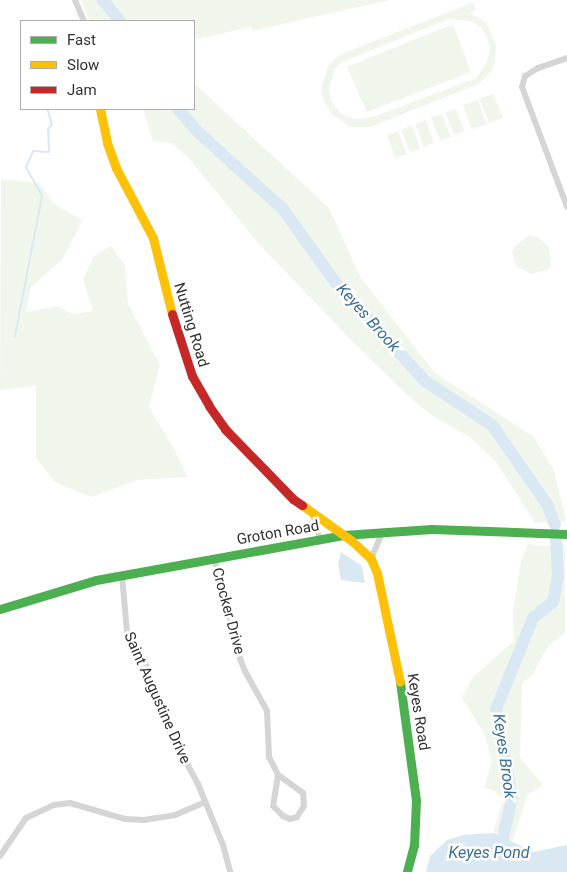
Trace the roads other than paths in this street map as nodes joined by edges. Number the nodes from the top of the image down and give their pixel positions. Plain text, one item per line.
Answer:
1 (75, 0) edge
2 (84, 20) edge
3 (567, 58) edge
4 (100, 110) edge
5 (567, 207) edge
6 (314, 515) junction
7 (383, 531) junction
8 (567, 534) edge
9 (343, 535) junction
10 (320, 539) junction
11 (214, 558) junction
12 (371, 560) junction
13 (122, 575) junction
14 (0, 609) edge
15 (278, 775) junction
16 (205, 802) junction
17 (0, 856) edge
18 (230, 872) edge
19 (407, 872) edge

1 - 2 street
3 - 5 street
4 - 6 street, Nutting Road
6 - 9 street, Nutting Road
6 - 10 street
7 - 8 street, Groton Road
7 - 9 street, Groton Road
7 - 12 street
9 - 10 street, Groton Road
9 - 12 street, Keyes Road
10 - 11 street, Groton Road
11 - 13 street, Groton Road
11 - 15 street, Crocker Drive
12 - 19 street, Keyes Road
13 - 14 street, Groton Road
13 - 16 street, Saint Augustine Drive
15 - 15 street
16 - 17 street
16 - 18 street, Saint Augustine Drive

